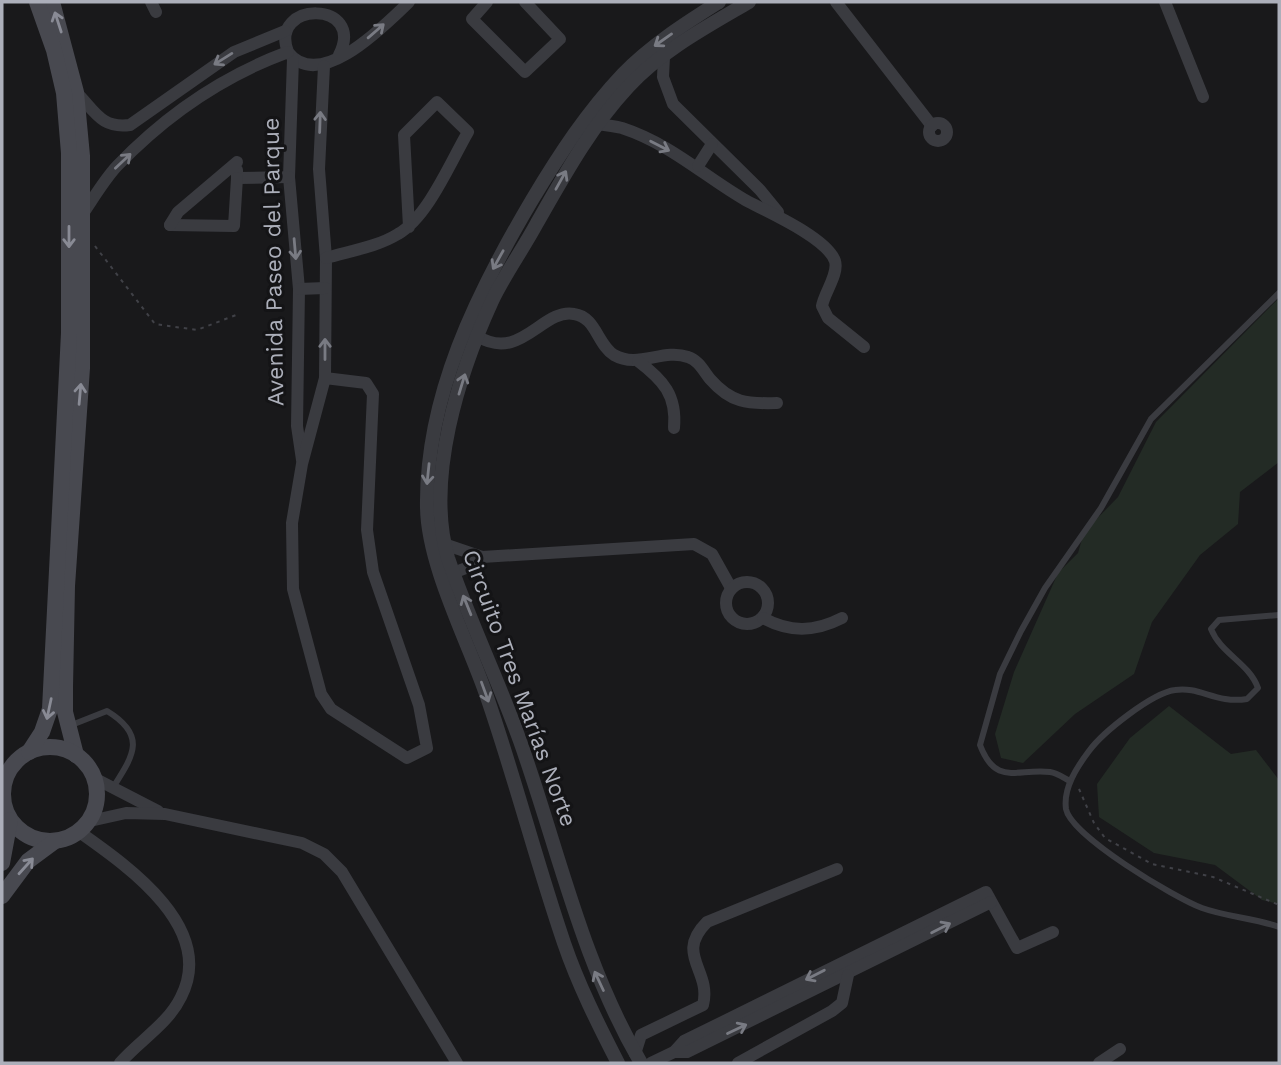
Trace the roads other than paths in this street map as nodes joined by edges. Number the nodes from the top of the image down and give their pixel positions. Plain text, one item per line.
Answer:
1 (37, 2) edge
2 (52, 2) edge
3 (409, 2) edge
4 (487, 2) edge
5 (525, 2) edge
6 (719, 2) edge
7 (749, 2) edge
8 (836, 2) edge
9 (1165, 2) edge
10 (323, 5) edge
11 (285, 31) junction
12 (340, 55) junction
13 (290, 56) junction
14 (664, 57) junction
15 (324, 66) junction
16 (76, 92) junction
17 (1203, 97) dead end
18 (596, 124) junction
19 (932, 126) dead end
20 (712, 144) junction
21 (698, 166) junction
22 (289, 177) junction
23 (237, 178) junction
24 (82, 215) junction
25 (780, 215) junction
26 (410, 227) junction
27 (326, 258) junction
28 (326, 288) junction
29 (299, 289) junction
30 (481, 291) junction
31 (1279, 293) edge
32 (494, 298) junction
33 (477, 336) junction
34 (864, 346) dead end
35 (638, 360) junction
36 (325, 377) junction
37 (777, 403) dead end
38 (674, 428) dead end
39 (302, 464) junction
40 (444, 544) junction
41 (482, 557) junction
42 (453, 573) junction
43 (732, 588) junction
44 (1279, 615) edge
45 (763, 618) junction
46 (842, 618) dead end
47 (67, 726) junction
48 (29, 752) junction
49 (76, 755) junction
50 (94, 778) junction
51 (1070, 781) junction
52 (112, 789) junction
53 (164, 814) junction
54 (10, 820) junction
55 (84, 826) junction
56 (55, 841) junction
57 (2, 863) edge
58 (837, 869) dead end
59 (2, 895) edge
60 (991, 902) junction
61 (1279, 927) edge
62 (1053, 932) dead end
63 (851, 957) junction
64 (853, 972) junction
65 (619, 1024) junction
66 (641, 1035) junction
67 (1120, 1049) dead end
68 (674, 1052) junction
69 (638, 1058) edge
70 (688, 1058) edge
71 (120, 1063) edge
72 (457, 1063) edge
73 (618, 1063) edge
74 (651, 1063) edge
75 (738, 1063) edge
76 (1099, 1063) edge

1 -> 48 main road
16 -> 2 main road
12 -> 3 street
4 - 5 street
6 -> 30 street, Circuito Tres Marías Norte
7 - 14 street, Circuito Tres Marías Norte
8 - 19 street
9 - 17 street
10 - 11 street
10 - 12 street
11 - 13 street
11 -> 16 street
12 - 15 street
13 - 15 street
13 - 22 street, Avenida Paseo del Parque
24 -> 13 street
14 - 18 street, Circuito Tres Marías Norte
14 - 20 street
27 -> 15 street, Avenida Paseo del Parque
16 - 24 main road
18 -> 21 street
32 -> 18 street, Circuito Tres Marías Norte
20 - 21 street
20 - 25 street
21 - 25 street
22 - 23 street
22 -> 29 street, Avenida Paseo del Parque
23 - 23 street
47 -> 24 main road
25 - 34 street
26 - 26 street
26 - 27 street
27 - 28 street, Avenida Paseo del Parque
28 - 29 street
36 -> 28 street, Avenida Paseo del Parque
29 - 39 street, Avenida Paseo del Parque
30 - 32 street
30 -> 73 street, Circuito Tres Marías Norte
31 - 51 lane
32 - 33 street, Circuito Tres Marías Norte
33 - 35 street
40 -> 33 street, Circuito Tres Marías Norte
35 - 37 street
35 - 38 street
36 - 39 street, Avenida Paseo del Parque
36 - 39 street, Avenida Paseo del Parque
40 - 41 street
40 - 42 street, Circuito Tres Marías Norte
41 - 42 street
41 - 43 street
65 -> 42 street, Circuito Tres Marías Norte
43 - 45 street
43 - 45 street
44 - 51 lane
45 - 46 street
47 - 49 main road
47 - 52 lane
48 - 49 main road
48 - 54 main road
49 - 50 main road
50 - 52 street
50 - 55 main road
51 - 61 lane
52 - 53 street
53 - 55 street
53 - 72 street
54 - 56 main road
54 - 57 main road
55 - 56 main road
55 - 71 street
59 -> 56 main road
58 - 66 street
60 - 62 street
60 - 63 street
64 -> 60 street
63 - 64 street
63 -> 68 street
70 -> 64 street
64 - 75 street
65 - 66 street
65 - 69 street, Circuito Tres Marías Norte
66 - 69 street
67 - 76 street
68 - 70 street
68 - 74 street

